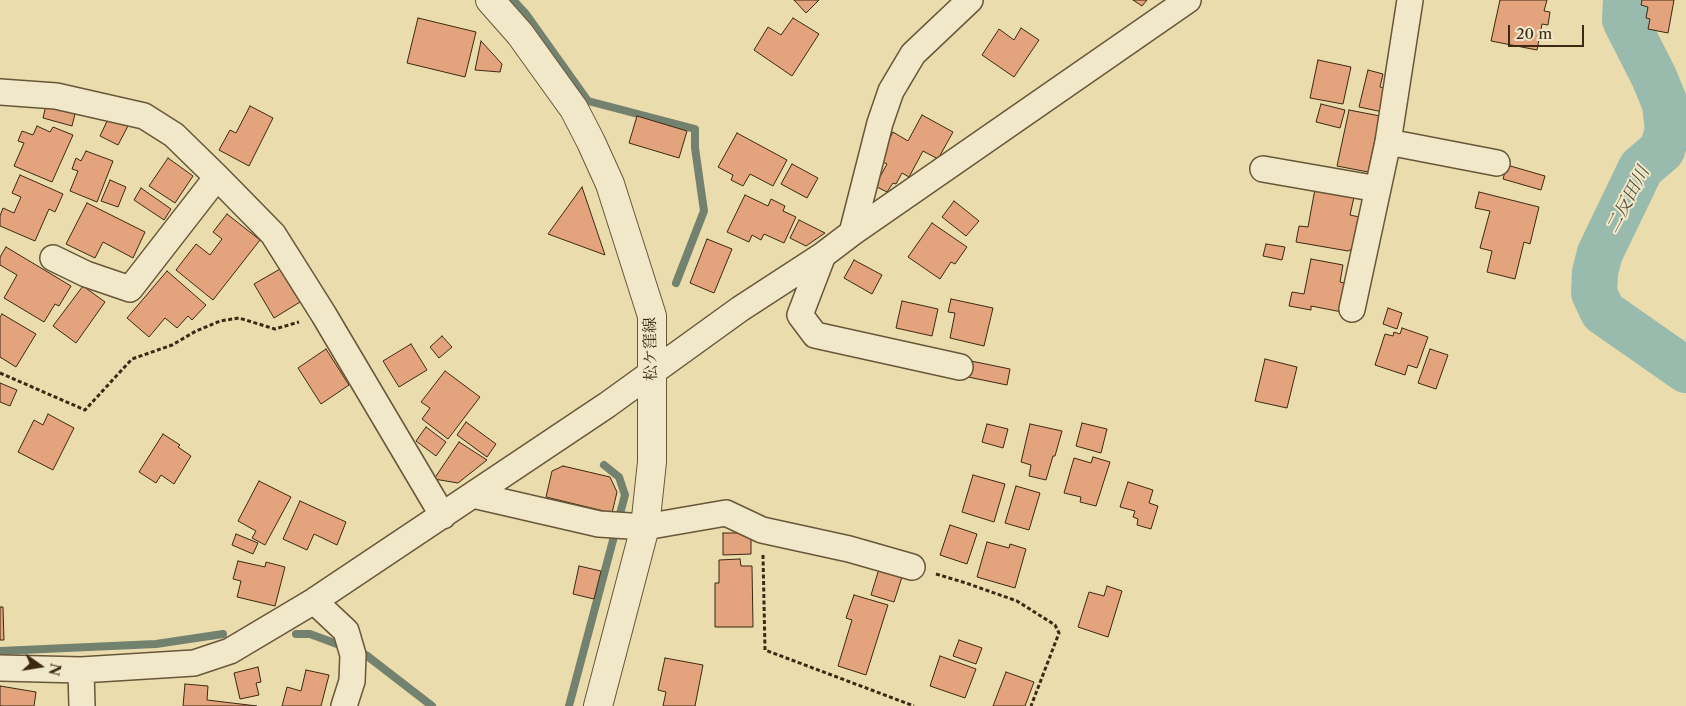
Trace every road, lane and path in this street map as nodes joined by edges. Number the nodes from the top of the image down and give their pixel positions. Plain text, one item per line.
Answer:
1 (490, 0) edge
2 (970, 0) edge
3 (1188, 0) edge
4 (1410, 0) edge
5 (0, 92) edge
6 (1388, 142) junction
7 (1497, 163) dead end
8 (1263, 168) dead end
9 (217, 176) junction
10 (1378, 189) junction
11 (852, 233) junction
12 (823, 255) junction
13 (53, 258) dead end
14 (1352, 309) dead end
15 (324, 315) junction
16 (960, 368) dead end
17 (0, 373) edge
18 (652, 374) junction
19 (473, 495) junction
20 (443, 516) junction
21 (621, 525) junction
22 (762, 530) junction
23 (912, 567) joint
24 (314, 601) junction
25 (0, 668) edge
26 (81, 670) junction
27 (82, 706) edge
28 (344, 706) edge
29 (598, 706) edge
30 (914, 706) edge
31 (1031, 706) edge

1 - 18 street, 松ケ窪線
2 - 11 street
3 - 11 street
4 - 6 street
5 - 9 street
6 - 7 street
6 - 10 street
8 - 10 street
9 - 13 street
9 - 15 street
10 - 14 street
11 - 12 street
12 - 16 street
12 - 18 street
15 - 17 path
15 - 20 street
18 - 19 street
18 - 21 street, 松ケ窪線
19 - 20 street
19 - 21 street
20 - 24 street
21 - 22 street
21 - 29 street, 松ケ窪線
22 - 23 street
22 - 30 path
23 - 31 path
24 - 26 street
24 - 28 street
25 - 26 street
26 - 27 street

